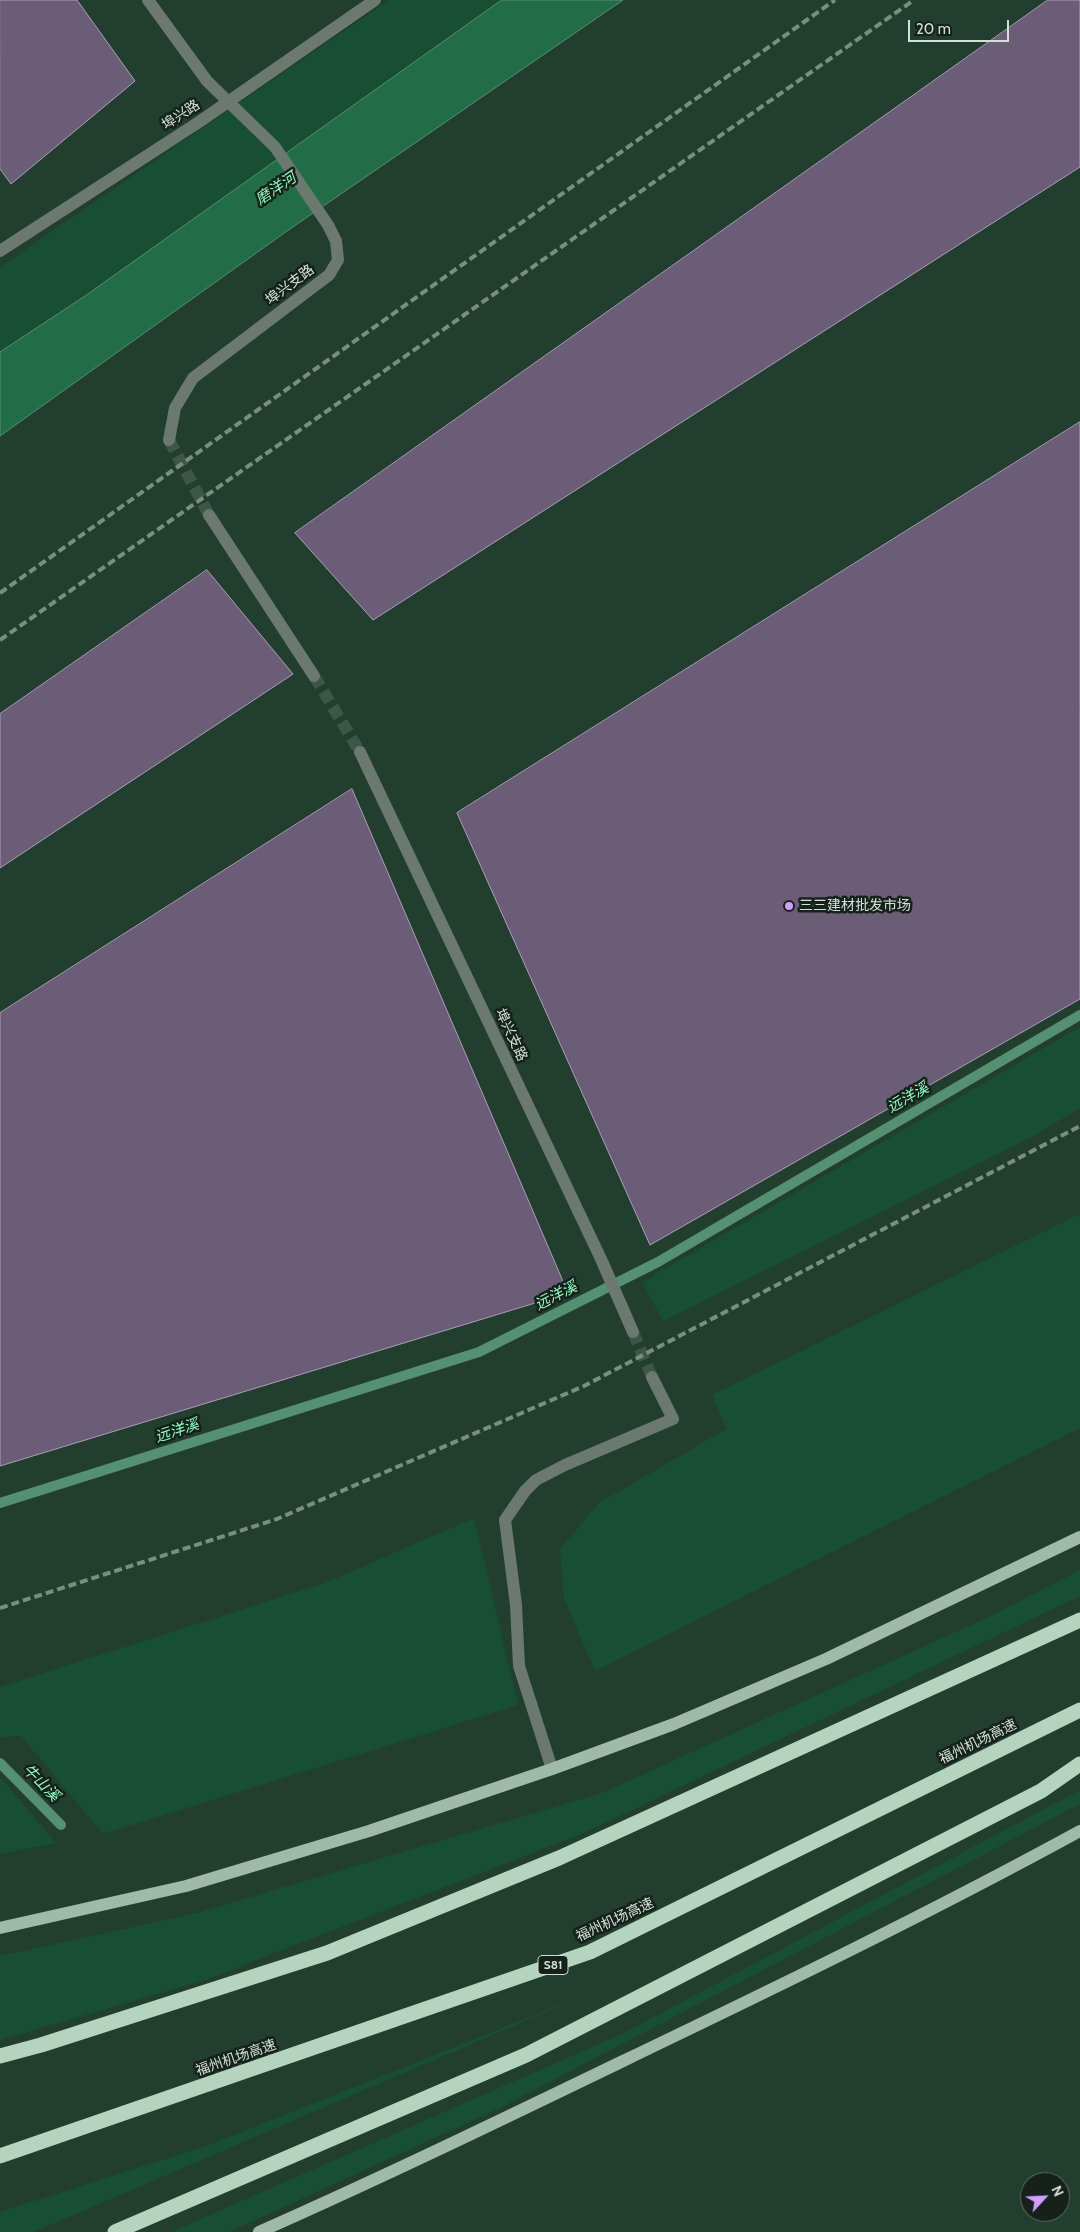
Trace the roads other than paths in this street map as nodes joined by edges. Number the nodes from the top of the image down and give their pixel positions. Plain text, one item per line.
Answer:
1 (148, 0) edge
2 (375, 0) edge
3 (229, 101) junction
4 (0, 251) edge
5 (170, 440) tunnel mouth
6 (209, 515) tunnel mouth
7 (314, 676) tunnel mouth
8 (360, 752) tunnel mouth
9 (633, 1332) tunnel mouth
10 (652, 1377) tunnel mouth
11 (1080, 1537) edge
12 (1080, 1620) edge
13 (1080, 1710) edge
14 (1080, 1764) edge
15 (552, 1769) junction
16 (1080, 1831) edge
17 (0, 1928) edge
18 (0, 2056) edge
19 (0, 2156) edge
20 (115, 2232) edge
21 (259, 2232) edge

1 - 3 street, 埠兴支路
2 - 3 street, 埠兴路
3 - 4 street, 埠兴路
3 - 5 street, 埠兴支路
6 - 7 street
8 - 9 street, 埠兴支路
10 - 15 street
11 - 15 main road
12 - 18 highway
13 - 19 highway, 福州机场高速 / S81
14 - 20 highway
15 - 17 main road
16 - 21 main road

